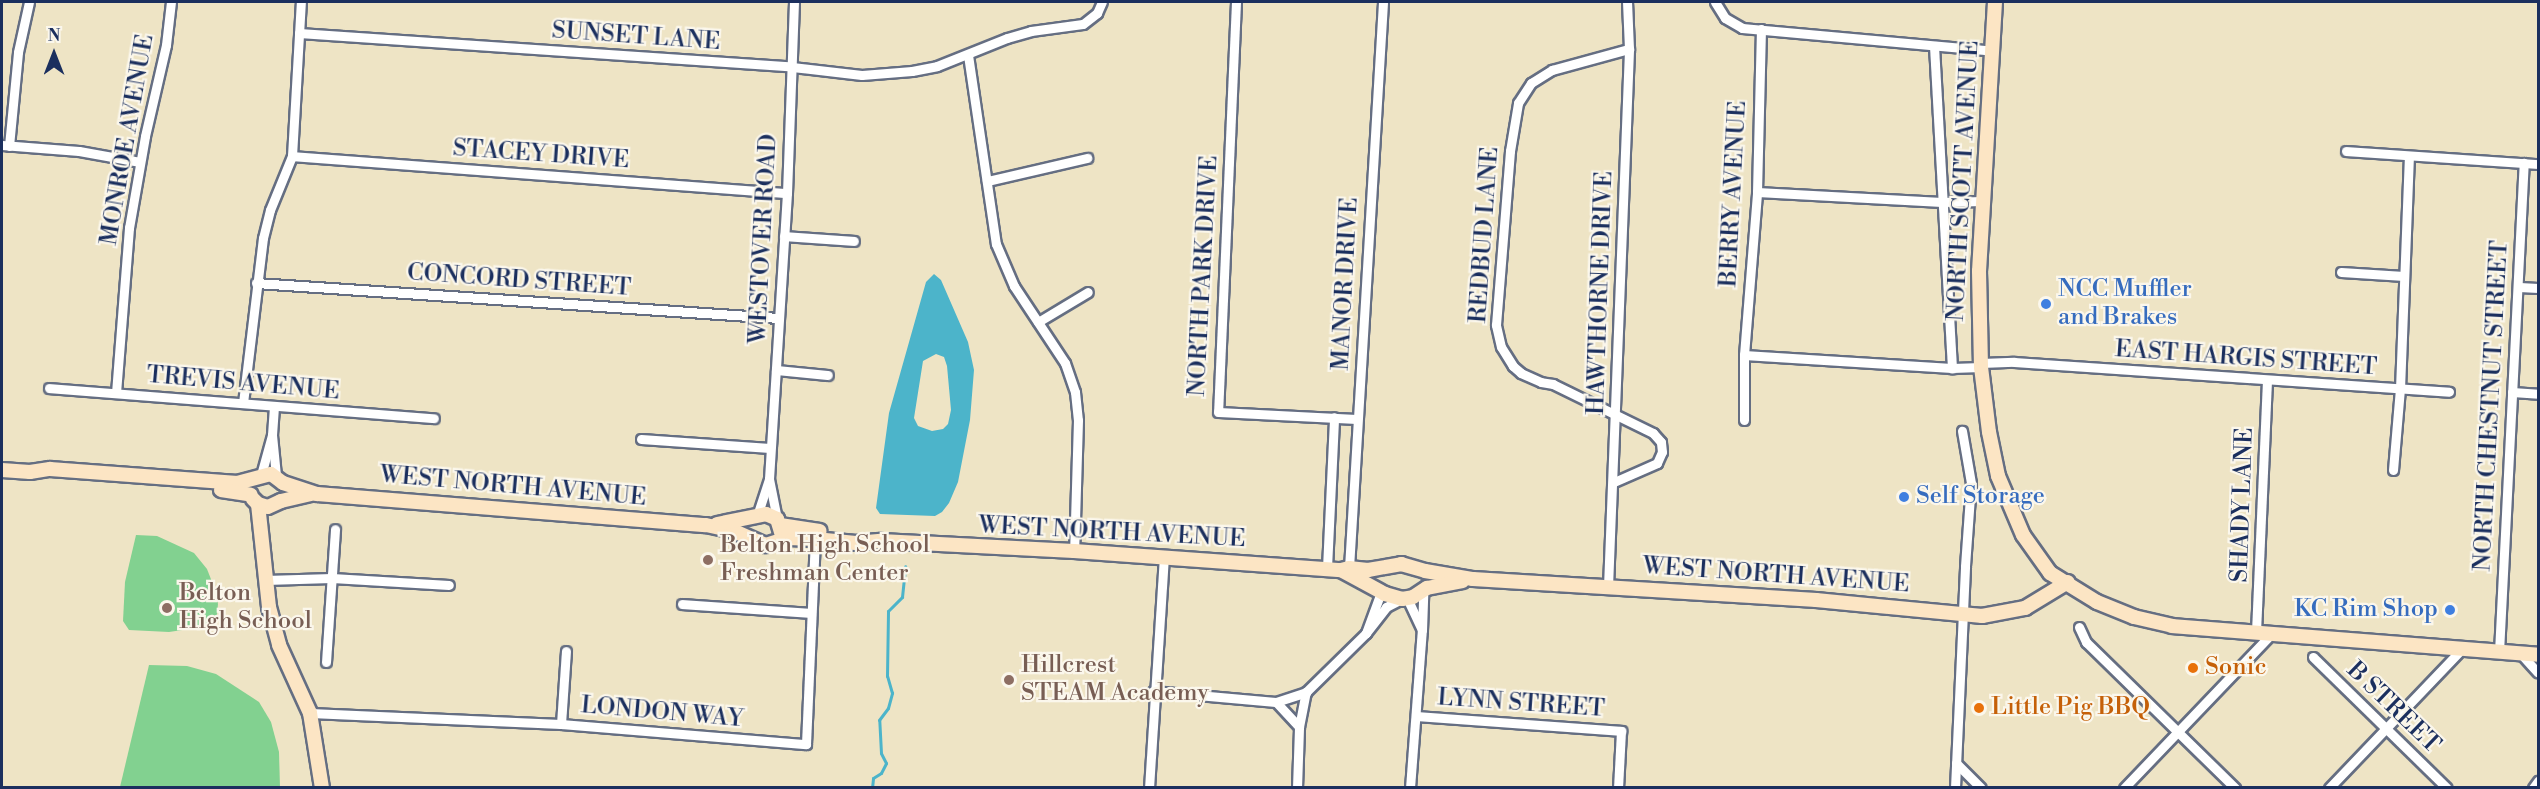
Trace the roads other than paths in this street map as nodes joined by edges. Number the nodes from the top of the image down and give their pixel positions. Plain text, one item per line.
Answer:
1 (29, 2) edge
2 (171, 2) edge
3 (301, 2) edge
4 (795, 2) edge
5 (1102, 2) edge
6 (1236, 2) edge
7 (1382, 2) edge
8 (1627, 2) edge
9 (1715, 2) edge
10 (1995, 2) edge
11 (1761, 29) junction
12 (299, 33) junction
13 (1934, 46) junction
14 (1629, 48) junction
15 (1993, 51) junction
16 (968, 55) junction
17 (792, 67) junction
18 (5, 146) edge
19 (2346, 151) dead end
20 (292, 156) junction
21 (2409, 156) junction
22 (1087, 158) dead end
23 (140, 162) junction
24 (2524, 163) junction
25 (2538, 164) edge
26 (987, 181) junction
27 (1756, 192) junction
28 (787, 193) junction
29 (1983, 201) junction
30 (1942, 202) junction
31 (784, 236) junction
32 (854, 241) dead end
33 (2341, 272) dead end
34 (2404, 276) junction
35 (256, 283) junction
36 (2519, 287) junction
37 (2538, 288) edge
38 (1088, 292) dead end
39 (779, 318) junction
40 (1038, 322) junction
41 (1744, 355) junction
42 (1981, 365) junction
43 (1952, 368) junction
44 (776, 370) junction
45 (828, 375) dead end
46 (2267, 380) junction
47 (49, 388) dead end
48 (2400, 389) junction
49 (2448, 392) dead end
50 (2512, 392) junction
51 (116, 393) junction
52 (2538, 394) edge
53 (243, 403) junction
54 (274, 406) junction
55 (1617, 415) junction
56 (1334, 417) junction
57 (434, 418) dead end
58 (1357, 418) junction
59 (1744, 420) dead end
60 (1962, 431) dead end
61 (272, 435) junction
62 (641, 439) dead end
63 (770, 448) junction
64 (2, 470) edge
65 (2393, 470) dead end
66 (30, 472) junction
67 (258, 477) junction
68 (768, 479) junction
69 (280, 480) junction
70 (1614, 482) junction
71 (317, 494) junction
72 (255, 500) junction
73 (277, 504) junction
74 (757, 516) junction
75 (779, 522) junction
76 (706, 525) junction
77 (335, 529) dead end
78 (815, 538) junction
79 (753, 539) junction
80 (881, 541) junction
81 (775, 542) junction
82 (264, 543) junction
83 (1074, 551) junction
84 (1164, 557) junction
85 (1339, 569) junction
86 (1380, 569) junction
87 (1425, 571) junction
88 (332, 578) junction
89 (1473, 579) junction
90 (265, 580) junction
91 (2068, 582) junction
92 (449, 585) dead end
93 (1608, 586) junction
94 (1379, 590) junction
95 (1425, 590) junction
96 (1404, 598) junction
97 (682, 604) dead end
98 (811, 613) junction
99 (1962, 613) junction
100 (2079, 627) dead end
101 (1422, 630) junction
102 (2256, 632) junction
103 (1365, 633) junction
104 (2272, 633) junction
105 (2462, 649) junction
106 (566, 651) dead end
107 (2499, 652) junction
108 (2521, 654) junction
109 (2538, 656) edge
110 (2313, 657) dead end
111 (326, 662) dead end
112 (2538, 673) edge
113 (1153, 691) junction
114 (1306, 692) junction
115 (1276, 702) junction
116 (310, 713) junction
117 (1417, 716) junction
118 (561, 724) junction
119 (1299, 728) junction
120 (2386, 728) junction
121 (2177, 733) junction
122 (1956, 763) junction
123 (2538, 781) edge
124 (322, 788) edge
125 (1149, 788) edge
126 (1297, 788) edge
127 (1410, 788) edge
128 (1618, 788) edge
129 (1955, 788) edge
130 (1981, 788) edge
131 (2124, 788) edge
132 (2235, 788) edge
133 (2329, 788) edge
134 (2447, 788) edge
135 (2533, 788) edge

1 - 18 street
2 - 23 street, MONROE AVENUE
3 - 12 street
4 - 17 street, WESTOVER ROAD
5 - 16 street, SUNSET LANE
6 - 56 street, NORTH PARK DRIVE
7 - 58 street, MANOR DRIVE
8 - 14 street, HAWTHORNE DRIVE
9 - 11 street
10 - 15 main road, NORTH SCOTT AVENUE
11 - 13 street
11 - 27 street, BERRY AVENUE
12 - 17 street, SUNSET LANE
12 - 20 street
13 - 15 street
13 - 30 street
14 - 55 street, HAWTHORNE DRIVE
14 - 55 street, REDBUD LANE
15 - 29 main road, NORTH SCOTT AVENUE
16 - 17 street, SUNSET LANE
16 - 26 street
17 - 28 street, WESTOVER ROAD
18 - 23 street
19 - 21 street
20 - 28 street, STACEY DRIVE
20 - 35 street
21 - 24 street
21 - 34 street
22 - 26 street
23 - 51 street, MONROE AVENUE
24 - 25 street
24 - 36 street, NORTH CHESTNUT STREET
26 - 40 street
27 - 30 street
27 - 41 street, BERRY AVENUE
28 - 31 street, WESTOVER ROAD
29 - 30 street
29 - 42 main road, NORTH SCOTT AVENUE
30 - 43 street
31 - 32 street
31 - 39 street, WESTOVER ROAD
33 - 34 street
34 - 48 street
35 - 39 street, CONCORD STREET
35 - 53 street
36 - 37 street
36 - 50 street, NORTH CHESTNUT STREET
38 - 40 street
39 - 44 street, WESTOVER ROAD
40 - 83 street
41 - 43 street, EAST HARGIS STREET
41 - 59 street, BERRY AVENUE
42 - 43 street, EAST HARGIS STREET
42 - 46 street, EAST HARGIS STREET
42 - 91 main road, NORTH SCOTT AVENUE
44 - 45 street
44 - 63 street, WESTOVER ROAD
46 - 48 street, EAST HARGIS STREET
46 - 102 street, SHADY LANE
47 - 51 street, TREVIS AVENUE
48 - 49 street, EAST HARGIS STREET
48 - 65 street
50 - 52 street
50 - 107 street, NORTH CHESTNUT STREET
51 - 53 street, TREVIS AVENUE
53 - 54 street, TREVIS AVENUE
54 - 57 street, TREVIS AVENUE
54 - 61 street
55 - 70 street, HAWTHORNE DRIVE
55 - 70 street, REDBUD LANE
56 - 58 street, NORTH PARK DRIVE
56 - 85 street
58 - 85 street, MANOR DRIVE
60 - 99 street
61 - 67 street
61 - 69 street
62 - 63 street
63 - 68 street, WESTOVER ROAD
64 - 66 main road, WEST NORTH AVENUE
66 - 67 main road, WEST NORTH AVENUE
66 - 72 main road, WEST NORTH AVENUE
67 - 69 main road, WEST NORTH AVENUE
67 - 72 main road
68 - 74 street, WESTOVER ROAD
68 - 75 street, WESTOVER ROAD
69 - 71 main road, WEST NORTH AVENUE
69 - 73 main road
70 - 93 street, HAWTHORNE DRIVE
71 - 73 main road, WEST NORTH AVENUE
71 - 76 main road, WEST NORTH AVENUE
72 - 73 main road, WEST NORTH AVENUE
72 - 82 main road
73 - 82 main road
74 - 75 main road, WEST NORTH AVENUE
74 - 76 main road, WEST NORTH AVENUE
74 - 79 main road
75 - 80 main road, WEST NORTH AVENUE
75 - 81 main road
76 - 79 main road, WEST NORTH AVENUE
77 - 88 street
78 - 80 main road, WEST NORTH AVENUE
78 - 81 main road, WEST NORTH AVENUE
78 - 98 street, LONDON WAY
79 - 81 main road, WEST NORTH AVENUE
80 - 83 main road, WEST NORTH AVENUE
82 - 90 main road
83 - 84 main road, WEST NORTH AVENUE
84 - 85 main road, WEST NORTH AVENUE
84 - 113 street
85 - 86 main road, WEST NORTH AVENUE
85 - 94 main road, WEST NORTH AVENUE
86 - 87 main road, WEST NORTH AVENUE
86 - 94 main road
87 - 89 main road, WEST NORTH AVENUE
87 - 95 main road
88 - 90 street
88 - 92 street
88 - 111 street
89 - 93 main road, WEST NORTH AVENUE
89 - 95 main road, WEST NORTH AVENUE
90 - 116 main road
91 - 99 main road, WEST NORTH AVENUE
91 - 102 main road, NORTH SCOTT AVENUE
93 - 99 main road, WEST NORTH AVENUE
94 - 96 main road, WEST NORTH AVENUE
94 - 103 street
95 - 96 main road, WEST NORTH AVENUE
95 - 101 street
96 - 101 street
96 - 103 street
97 - 98 street
98 - 118 street, LONDON WAY
99 - 122 street
100 - 121 street
101 - 117 street
102 - 104 main road, NORTH SCOTT AVENUE
103 - 114 street
104 - 105 main road, NORTH SCOTT AVENUE
104 - 121 street
105 - 107 main road, NORTH SCOTT AVENUE
105 - 120 street
106 - 118 street
107 - 108 main road, NORTH SCOTT AVENUE
108 - 109 main road, NORTH SCOTT AVENUE
108 - 112 street
110 - 120 street, B STREET
113 - 115 street
113 - 125 street
114 - 115 street
114 - 119 street
115 - 119 street
116 - 118 street, LONDON WAY
116 - 124 main road
117 - 127 street
117 - 128 street, LYNN STREET
119 - 126 street
120 - 133 street
120 - 134 street, B STREET
121 - 131 street
121 - 132 street
122 - 129 street
122 - 130 street
123 - 135 street

